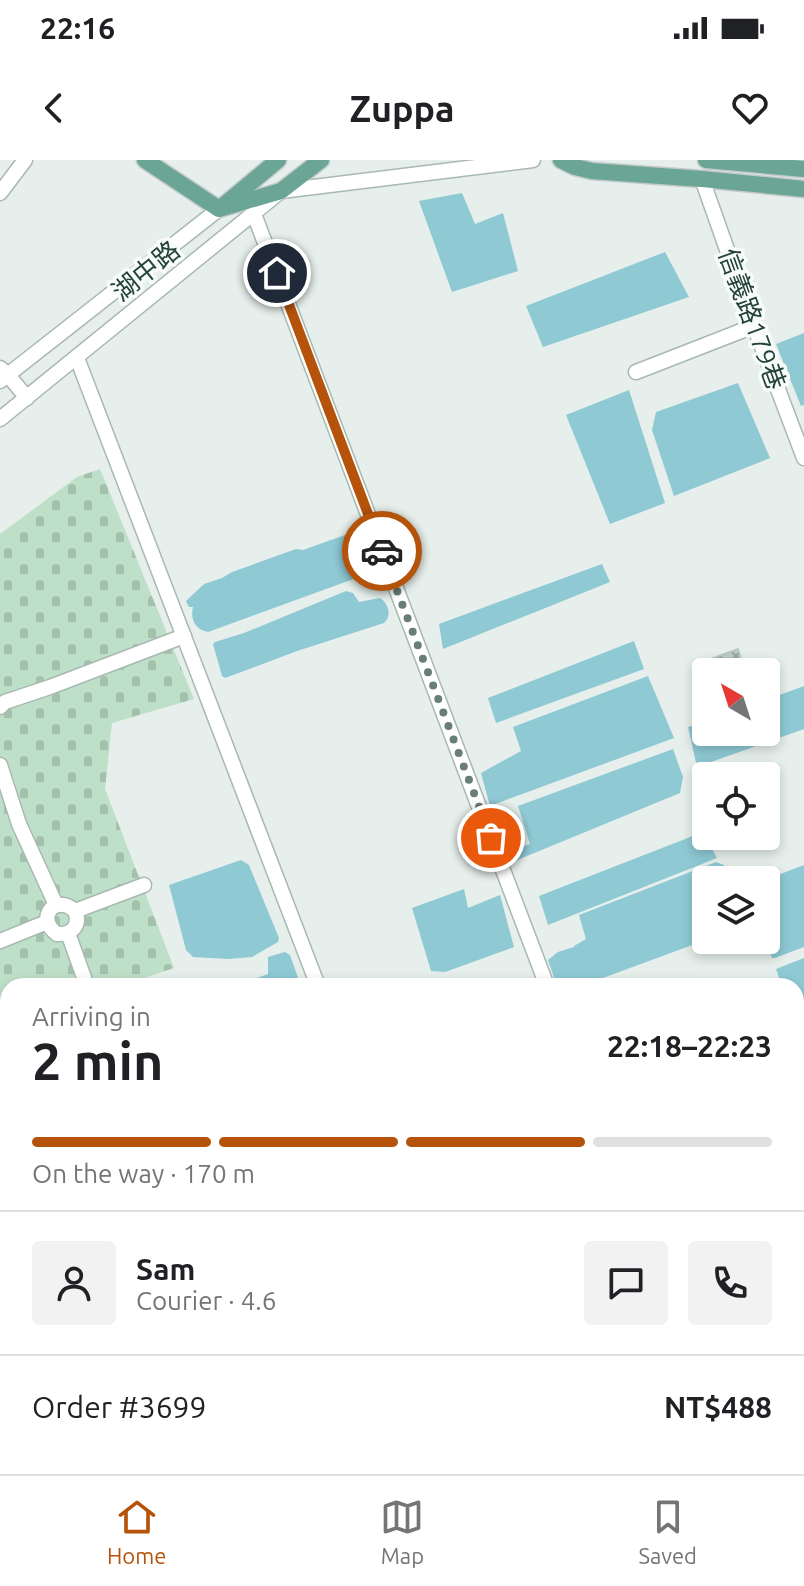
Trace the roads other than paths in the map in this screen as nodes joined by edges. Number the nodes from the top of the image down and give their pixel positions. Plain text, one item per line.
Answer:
1 (25, 160) edge
2 (145, 160) edge
3 (278, 160) edge
4 (321, 160) edge
5 (533, 160) edge
6 (561, 160) edge
7 (706, 160) edge
8 (804, 169) edge
9 (702, 179) junction
10 (804, 189) edge
11 (281, 191) junction
12 (0, 193) edge
13 (219, 209) junction
14 (254, 214) junction
15 (754, 326) junction
16 (77, 358) junction
17 (636, 372) dead end
18 (3, 375) edge
19 (27, 398) junction
20 (0, 419) edge
21 (804, 458) edge
22 (184, 636) junction
23 (0, 707) edge
24 (0, 765) edge
25 (144, 885) dead end
26 (56, 905) junction
27 (75, 911) junction
28 (47, 922) junction
29 (68, 933) junction
30 (0, 941) edge
31 (84, 978) edge
32 (315, 978) edge
33 (544, 978) edge

1 - 12 street
2 - 13 main road
3 - 13 main road, 湖中路
4 - 11 main road, 湖中路
5 - 11 street
6 - 9 main road
7 - 8 main road
9 - 10 main road
9 - 15 street, 信義路179巷
11 - 13 main road
11 - 14 street, 湖中路
13 - 18 street, 湖中路
14 - 16 street, 湖中路
14 - 33 street
15 - 17 street
15 - 21 street, 信義路179巷
16 - 19 street, 湖中路
16 - 22 street
18 - 19 street
19 - 20 street, 湖中路
22 - 23 street
22 - 32 street
24 - 26 street
25 - 27 street
26 - 27 street
26 - 28 street
27 - 29 street
28 - 29 street
28 - 30 street
29 - 31 street

